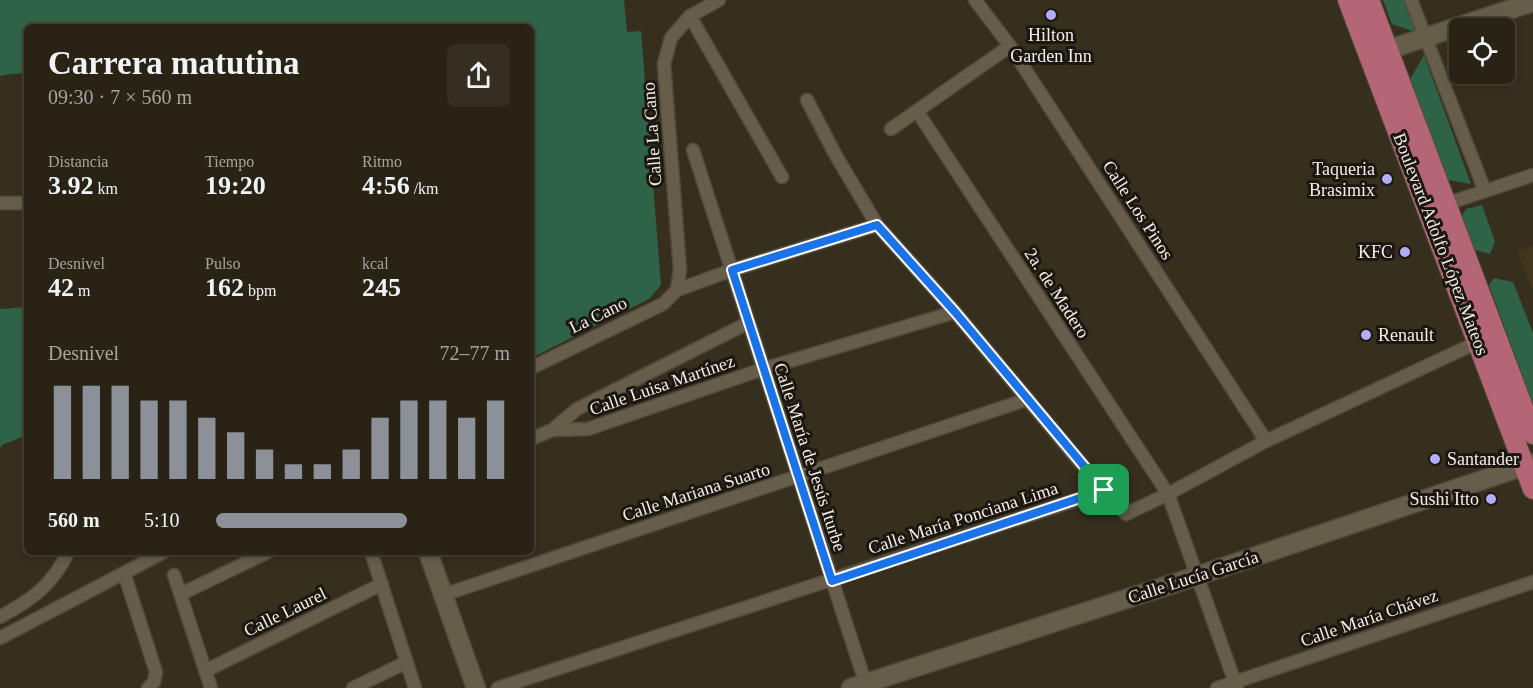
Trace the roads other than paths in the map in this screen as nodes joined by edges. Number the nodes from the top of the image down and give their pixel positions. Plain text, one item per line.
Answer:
1 (719, 0) edge
2 (975, 0) edge
3 (1348, 0) edge
4 (1369, 0) edge
5 (1411, 0) edge
6 (1533, 2) edge
7 (690, 16) junction
8 (1425, 38) junction
9 (1010, 46) junction
10 (1379, 53) junction
11 (807, 100) dead end
12 (917, 111) junction
13 (891, 129) dead end
14 (693, 150) dead end
15 (1533, 175) edge
16 (782, 177) dead end
17 (1485, 191) junction
18 (0, 203) edge
19 (24, 203) edge
20 (1446, 204) junction
21 (877, 225) junction
22 (732, 270) junction
23 (677, 290) junction
24 (955, 312) junction
25 (747, 323) junction
26 (1478, 342) junction
27 (534, 367) edge
28 (763, 369) junction
29 (1028, 399) junction
30 (552, 430) junction
31 (1533, 434) edge
32 (534, 438) edge
33 (1266, 441) junction
34 (1529, 465) edge
35 (799, 477) junction
36 (1533, 489) edge
37 (1104, 490) junction
38 (1168, 495) junction
39 (67, 555) edge
40 (158, 555) edge
41 (262, 555) edge
42 (372, 555) edge
43 (429, 555) edge
44 (124, 573) junction
45 (174, 575) dead end
46 (1197, 576) junction
47 (832, 581) junction
48 (1533, 582) edge
49 (382, 584) junction
50 (181, 594) junction
51 (443, 595) junction
52 (0, 618) edge
53 (0, 638) edge
54 (407, 662) junction
55 (205, 671) junction
56 (1236, 685) edge
57 (861, 686) edge
58 (148, 688) edge
59 (211, 688) edge
60 (353, 688) edge
61 (415, 688) edge
62 (476, 688) edge
63 (498, 688) edge
64 (1217, 688) edge

1 - 7 street, Calle La Cano
2 - 9 street, Calle Los Pinos
3 - 10 main road, Boulevard Adolfo López Mateos
4 - 10 main road, Boulevard Adolfo López Mateos
5 - 8 street
6 - 8 street
7 - 16 street
7 - 23 street, Calle La Cano
8 - 10 street
8 - 17 street
9 - 12 street
9 - 33 street, Calle Los Pinos
10 - 20 main road, Boulevard Adolfo López Mateos
10 - 26 main road, Boulevard Adolfo López Mateos
11 - 21 street
12 - 13 street
12 - 38 street, 2a. de Madero
14 - 22 street, Calle María de Jesús Iturbe
15 - 17 street
17 - 20 street
18 - 19 street
20 - 31 main road, Boulevard Adolfo López Mateos
21 - 22 street, La Cano
21 - 24 street
22 - 23 street, La Cano
22 - 25 street, Calle María de Jesús Iturbe
23 - 27 street, La Cano
24 - 28 street, Calle Luisa Martínez
24 - 29 street
25 - 28 street, Calle María de Jesús Iturbe
25 - 30 street, Calle Luisa Martínez
26 - 33 street
26 - 34 main road, Boulevard Adolfo López Mateos
28 - 30 street, Calle Luisa Martínez
28 - 35 street, Calle María de Jesús Iturbe
29 - 35 street, Calle Mariana Suarto
29 - 37 street
30 - 32 street, Calle Luisa Martínez
33 - 38 street
34 - 36 main road, Boulevard Adolfo López Mateos
34 - 46 street, Calle Lucía García
35 - 47 street, Calle María de Jesús Iturbe
35 - 51 street, Calle Mariana Suarto
37 - 38 street
37 - 47 street, Calle María Ponciana Lima
38 - 46 street, 2a. de Madero
39 - 52 street
40 - 44 street
41 - 50 street
42 - 49 street
43 - 51 street
44 - 53 street
44 - 58 street
45 - 50 street
46 - 56 street, 2a. de Madero
46 - 57 street, Calle Lucía García
47 - 57 street, Calle María de Jesús Iturbe
47 - 63 street, Calle María Ponciana Lima
48 - 56 street, Calle María Chávez
49 - 54 street
49 - 55 street, Calle Laurel
50 - 55 street
51 - 62 street
54 - 60 street
54 - 61 street
55 - 59 street
56 - 64 street, Calle María Chávez

